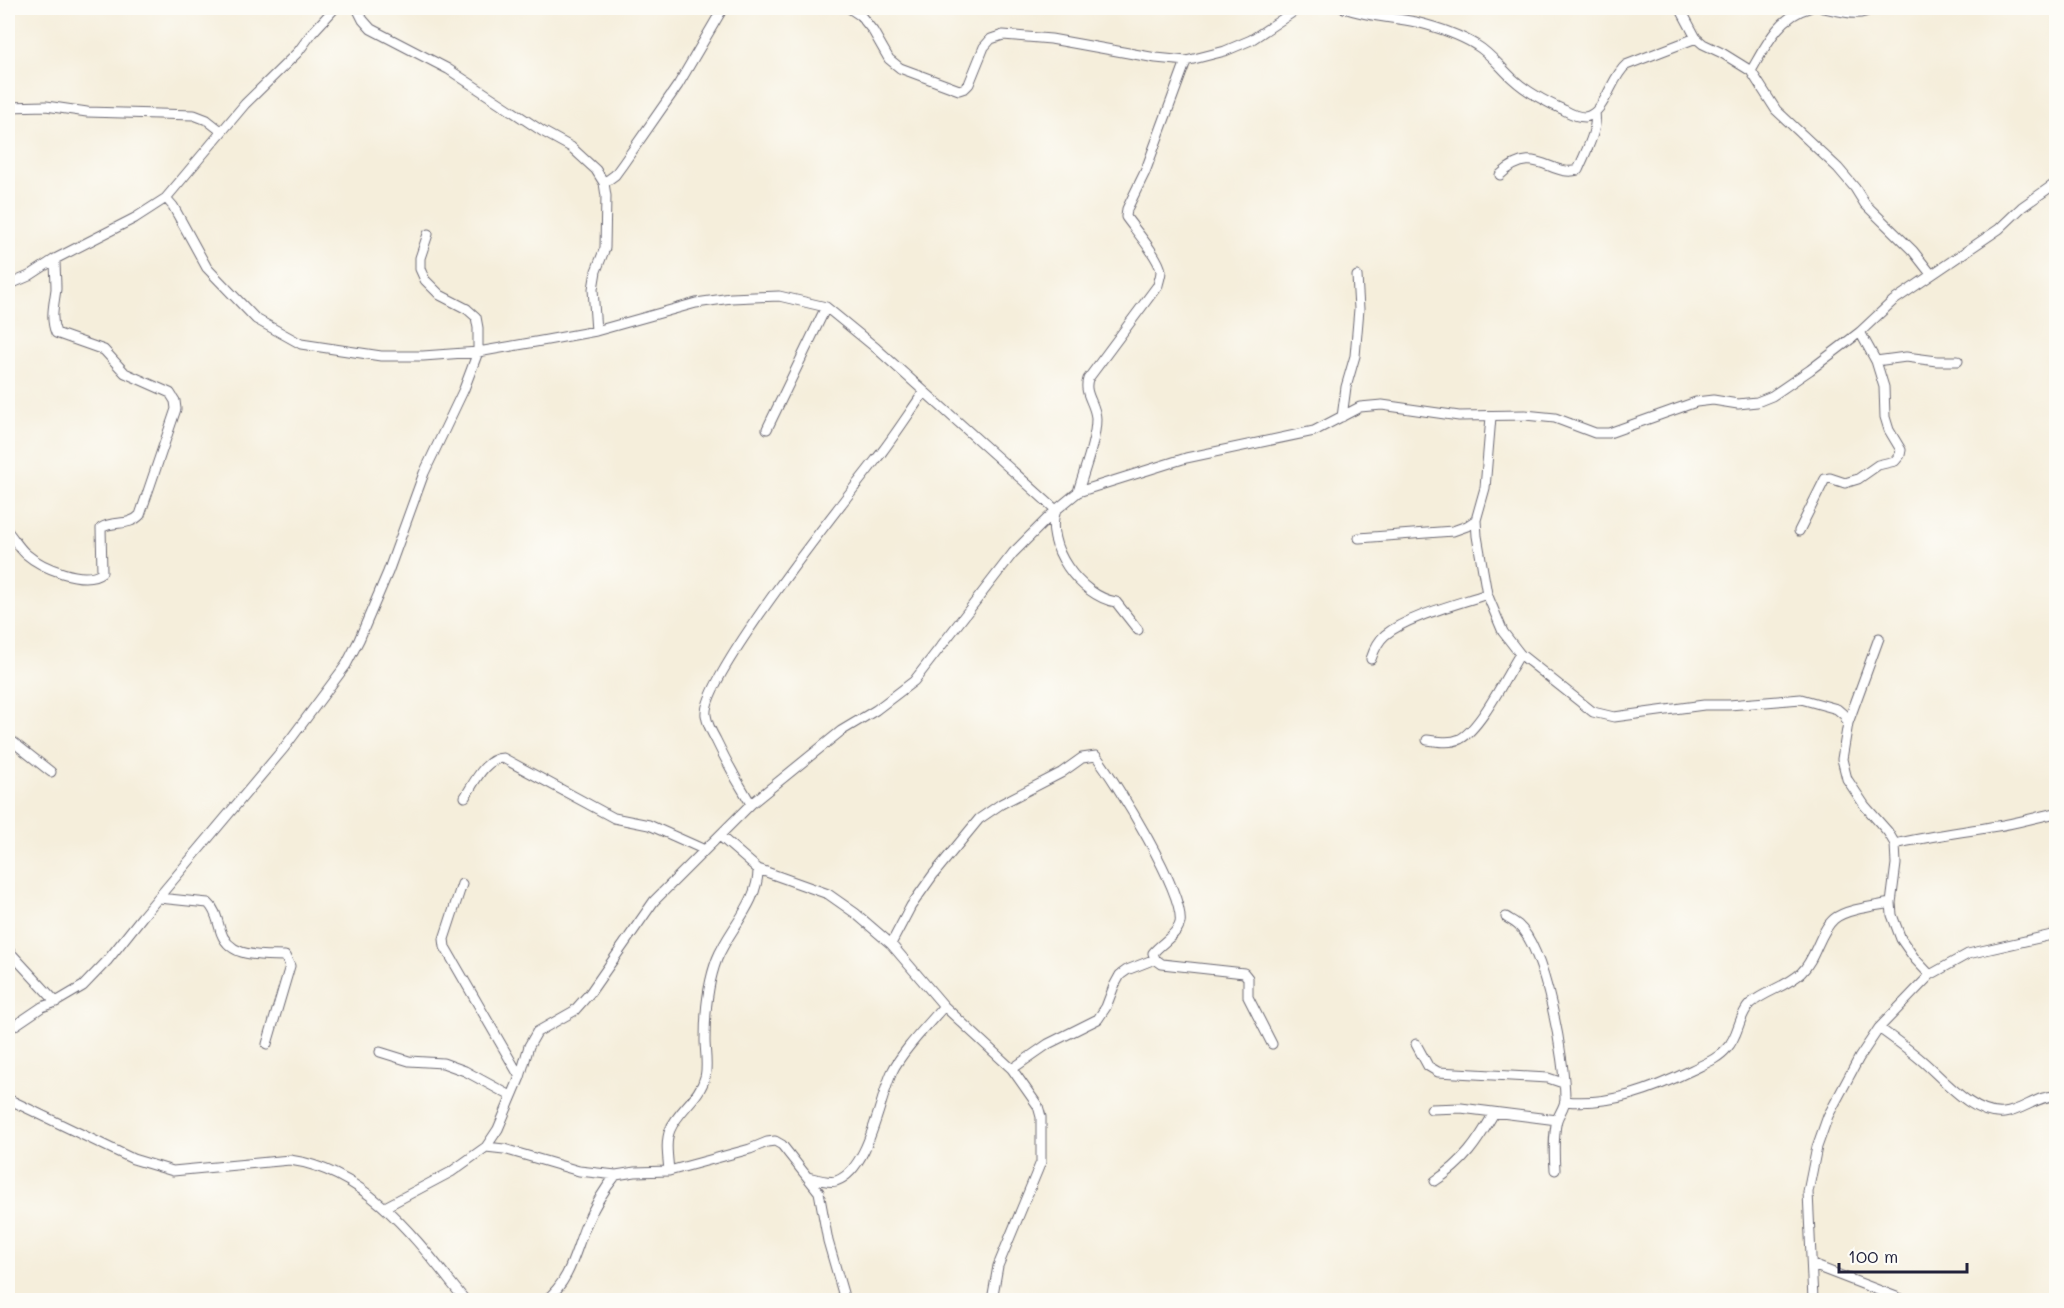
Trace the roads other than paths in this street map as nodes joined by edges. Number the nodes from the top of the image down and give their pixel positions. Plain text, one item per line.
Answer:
1 (335, 8) edge
2 (357, 8) edge
3 (723, 8) edge
4 (849, 8) edge
5 (1299, 8) edge
6 (1344, 8) edge
7 (1680, 8) edge
8 (1809, 8) edge
9 (1823, 8) edge
10 (1872, 8) edge
11 (1696, 38) junction
12 (1186, 61) junction
13 (1751, 71) junction
14 (8, 107) edge
15 (1595, 113) junction
16 (221, 131) junction
17 (1500, 175) dead end
18 (604, 183) junction
19 (2056, 183) edge
20 (166, 198) junction
21 (428, 234) dead end
22 (55, 259) junction
23 (1931, 274) junction
24 (1358, 276) dead end
25 (8, 285) edge
26 (826, 307) junction
27 (596, 331) junction
28 (1860, 332) junction
29 (478, 352) junction
30 (1876, 361) junction
31 (1958, 361) dead end
32 (924, 392) junction
33 (1342, 417) junction
34 (1491, 417) junction
35 (767, 429) dead end
36 (1078, 492) junction
37 (1056, 510) junction
38 (1476, 520) junction
39 (1799, 531) dead end
40 (8, 532) edge
41 (1359, 538) dead end
42 (1486, 594) junction
43 (1138, 630) dead end
44 (1879, 638) dead end
45 (1520, 654) junction
46 (1371, 659) dead end
47 (1848, 723) junction
48 (8, 738) edge
49 (1427, 740) dead end
50 (51, 772) dead end
51 (465, 796) dead end
52 (751, 804) junction
53 (2056, 813) edge
54 (720, 836) junction
55 (1895, 844) junction
56 (705, 850) junction
57 (758, 869) junction
58 (462, 884) dead end
59 (159, 898) junction
60 (1891, 903) junction
61 (1506, 917) dead end
62 (2056, 934) edge
63 (891, 944) junction
64 (8, 950) edge
65 (1155, 959) junction
66 (1930, 975) junction
67 (56, 1002) junction
68 (944, 1006) junction
69 (1879, 1028) junction
70 (8, 1033) edge
71 (267, 1044) dead end
72 (1272, 1044) dead end
73 (1416, 1044) dead end
74 (380, 1052) dead end
75 (1012, 1069) junction
76 (520, 1077) junction
77 (1563, 1083) junction
78 (511, 1096) junction
79 (2056, 1096) edge
80 (8, 1099) edge
81 (1565, 1101) junction
82 (1431, 1109) dead end
83 (1494, 1113) junction
84 (1557, 1120) junction
85 (486, 1147) junction
86 (1555, 1170) dead end
87 (669, 1171) junction
88 (616, 1175) junction
89 (806, 1177) junction
90 (1435, 1181) dead end
91 (385, 1207) junction
92 (1812, 1265) junction
93 (465, 1300) edge
94 (546, 1300) edge
95 (845, 1300) edge
96 (992, 1300) edge
97 (1813, 1300) edge
98 (1904, 1300) edge

1 - 16 street
2 - 18 street
3 - 18 street
4 - 12 street
5 - 12 street
6 - 15 street
7 - 11 street
8 - 13 street
9 - 10 street
11 - 13 street
11 - 15 street
12 - 36 street
13 - 23 street
14 - 16 street
15 - 17 street
16 - 20 street
18 - 27 street
19 - 23 street
20 - 22 street
20 - 29 street
21 - 29 street
22 - 25 street
22 - 40 street
23 - 28 street
24 - 33 street
26 - 27 street
26 - 32 street
26 - 35 street
27 - 29 street
28 - 30 street
28 - 34 street
29 - 59 street
30 - 31 street
30 - 39 street
32 - 37 street
32 - 52 street
33 - 34 street
33 - 36 street
34 - 38 street
36 - 37 street
37 - 43 street
37 - 52 street
38 - 41 street
38 - 42 street
42 - 45 street
42 - 46 street
44 - 47 street
45 - 47 street
45 - 49 street
47 - 55 street
48 - 50 street
51 - 56 street
52 - 54 street
53 - 55 street
54 - 56 street
54 - 57 street
55 - 60 street
56 - 76 street
57 - 63 street
57 - 87 street
58 - 76 street
59 - 67 street
59 - 71 street
60 - 66 street
60 - 81 street
61 - 77 street
62 - 66 street
63 - 65 street
63 - 68 street
64 - 67 street
65 - 72 street
65 - 75 street
66 - 69 street
67 - 70 street
68 - 75 street
68 - 89 street
69 - 79 street
69 - 92 street
73 - 77 street
74 - 78 street
75 - 96 street
76 - 78 street
77 - 81 street
78 - 85 street
80 - 91 street
81 - 84 street
82 - 83 street
83 - 84 street
83 - 90 street
84 - 86 street
85 - 88 street
85 - 91 street
87 - 88 street
87 - 89 street
88 - 94 street
89 - 95 street
91 - 93 street
92 - 97 street
92 - 98 street

